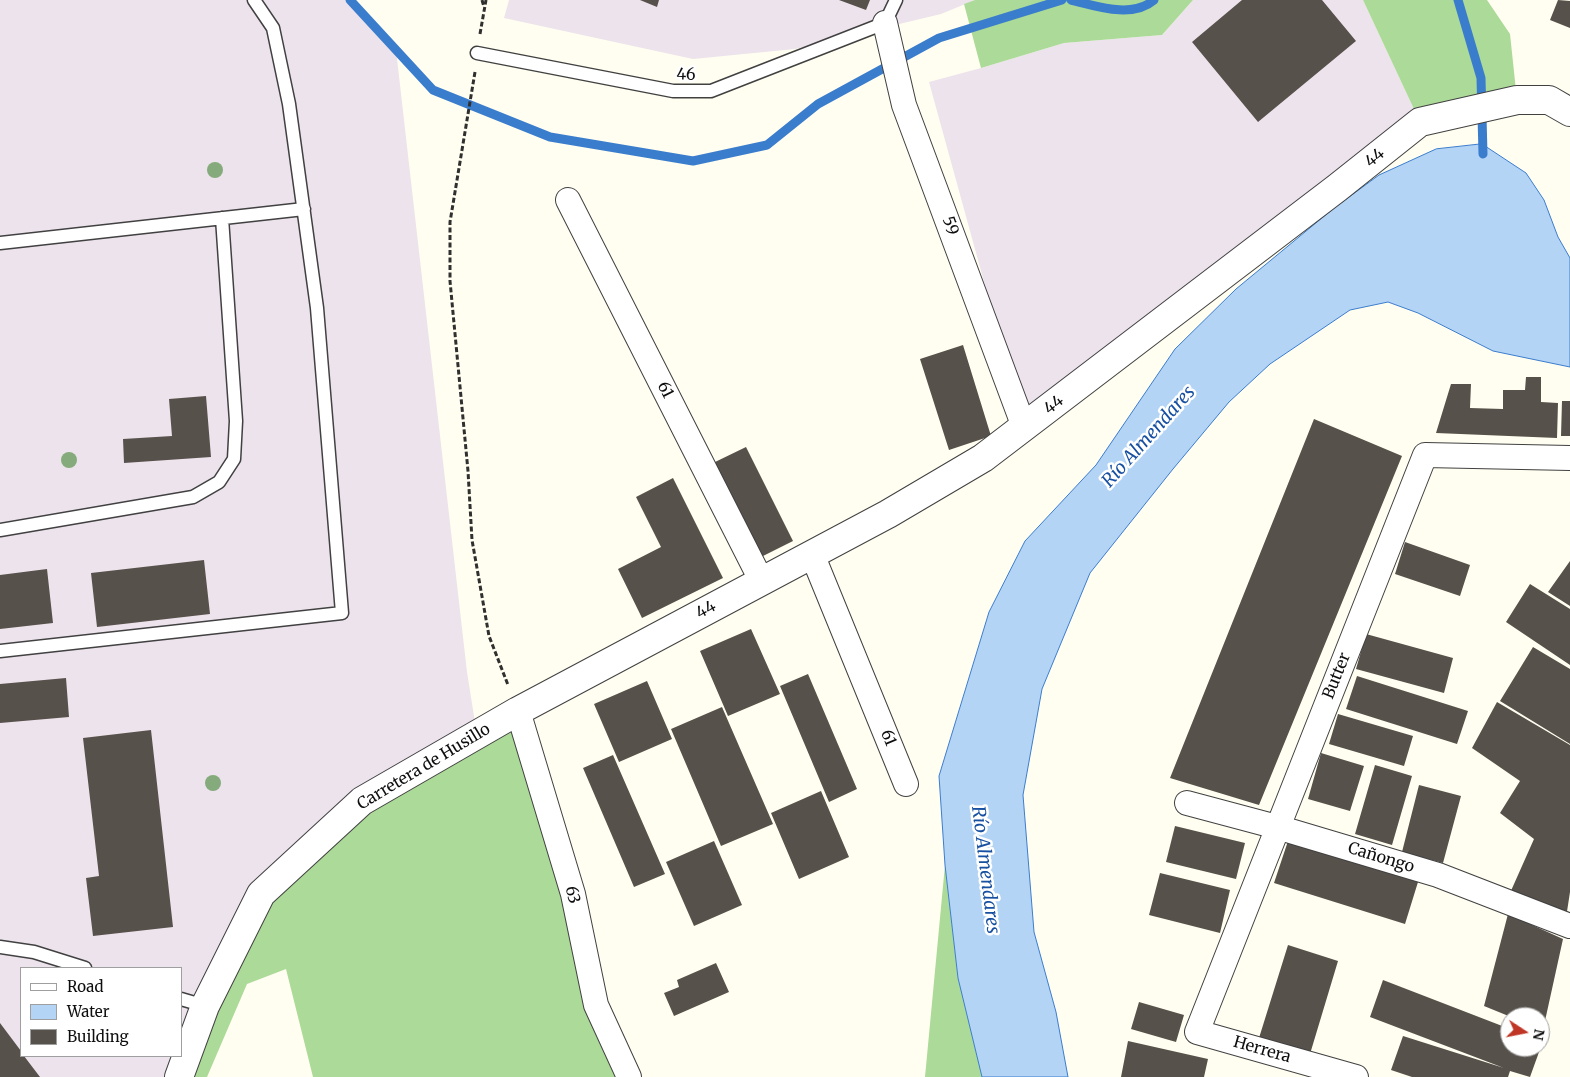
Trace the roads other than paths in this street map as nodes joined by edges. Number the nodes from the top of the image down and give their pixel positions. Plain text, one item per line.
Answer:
1 (254, 0) edge
2 (896, 0) edge
3 (885, 23) junction
4 (477, 53) dead end
5 (1570, 112) edge
6 (568, 200) dead end
7 (304, 210) junction
8 (222, 218) junction
9 (0, 242) edge
10 (1024, 427) junction
11 (1570, 458) edge
12 (0, 530) edge
13 (812, 554) junction
14 (761, 580) junction
15 (0, 651) edge
16 (518, 711) junction
17 (906, 784) dead end
18 (1187, 803) dead end
19 (1277, 827) junction
20 (1570, 926) edge
21 (0, 947) edge
22 (81, 967) edge
23 (193, 1002) edge
24 (1197, 1032) joint
25 (179, 1077) edge
26 (629, 1077) edge
27 (1356, 1077) edge

1 - 7 lane
2 - 3 lane
3 - 4 lane, 46
3 - 10 street, 59
5 - 10 street, 44
6 - 14 street, 61
7 - 8 lane
7 - 15 lane
8 - 9 lane
8 - 12 lane
10 - 13 street, 44
11 - 19 street, Butter
13 - 14 street, 44
13 - 17 street, 61
14 - 16 street, 44
16 - 23 street, Carretera de Husillo
16 - 26 street, 63
18 - 19 street, Cañongo
19 - 20 street, Cañongo
19 - 24 street, Butter
21 - 22 lane
23 - 25 street, Carretera de Husillo
24 - 27 street, Herrera

